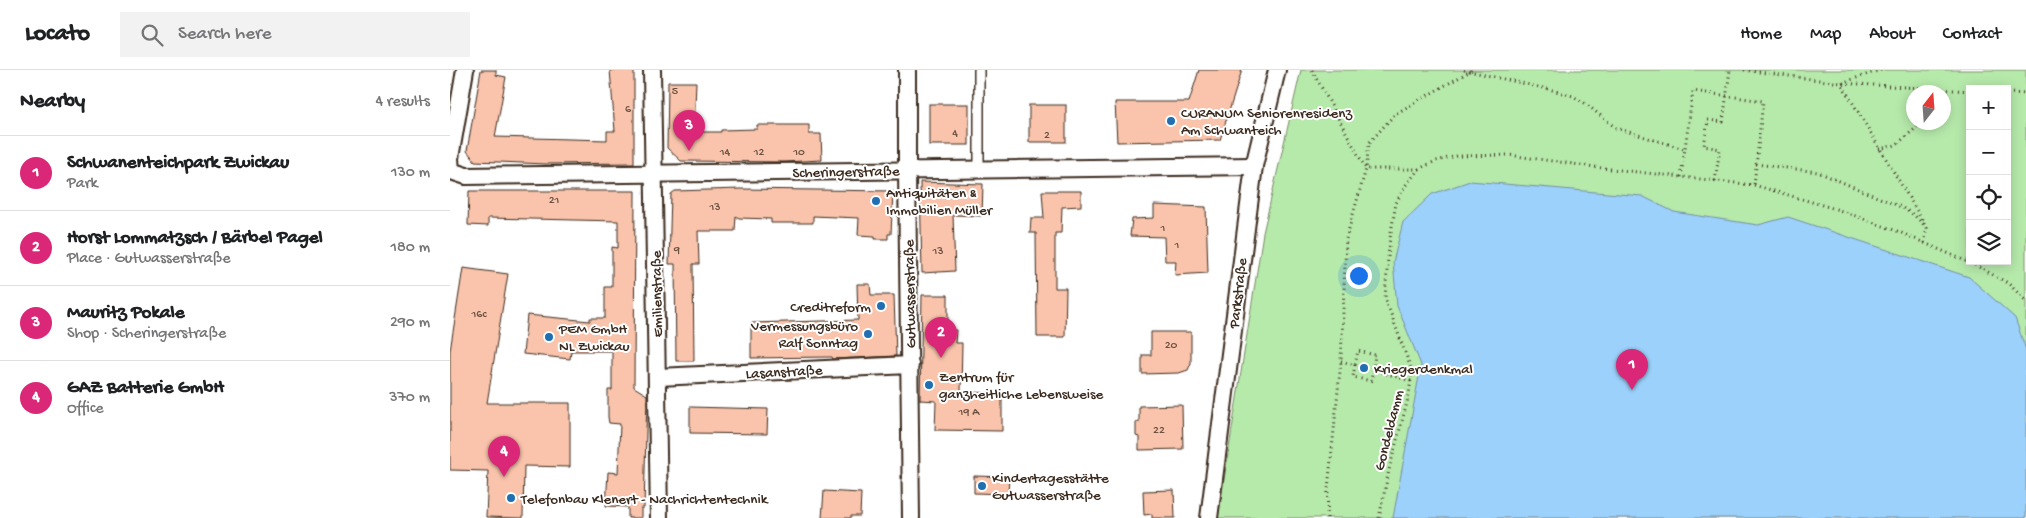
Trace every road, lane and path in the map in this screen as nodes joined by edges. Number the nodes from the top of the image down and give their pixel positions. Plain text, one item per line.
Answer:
1 (465, 70) edge
2 (652, 70) edge
3 (907, 70) edge
4 (979, 70) edge
5 (1278, 70) edge
6 (1312, 70) edge
7 (1468, 70) edge
8 (1730, 70) edge
9 (1744, 70) edge
10 (1881, 70) edge
11 (1841, 84) junction
12 (1906, 89) edge
13 (1951, 91) edge
14 (1966, 91) edge
15 (2011, 93) edge
16 (2026, 94) edge
17 (1726, 96) junction
18 (1914, 130) edge
19 (1684, 149) junction
20 (1879, 149) junction
21 (450, 158) edge
22 (1756, 164) junction
23 (1254, 166) junction
24 (979, 168) junction
25 (1366, 169) junction
26 (1419, 169) junction
27 (907, 170) junction
28 (654, 174) junction
29 (1681, 177) junction
30 (1716, 181) junction
31 (1754, 186) junction
32 (1927, 228) junction
33 (1924, 243) junction
34 (2026, 301) edge
35 (1341, 361) junction
36 (910, 365) junction
37 (1355, 365) junction
38 (1373, 370) junction
39 (658, 377) junction
40 (1411, 381) junction
41 (659, 518) edge
42 (911, 518) edge
43 (1209, 518) edge
44 (1327, 518) edge
45 (1378, 518) edge

1 - 21 street
2 - 28 street, Emilienstraße
3 - 27 street, Gutwasserstraße
4 - 24 lane
5 - 23 street, Parkstraße
6 - 25 path
7 - 19 path
7 - 25 path
8 - 17 path
9 - 11 path
10 - 11 path
11 - 12 path
11 - 20 path
13 - 14 path
15 - 16 path
17 - 19 path
17 - 22 path
17 - 30 path
18 - 20 path
19 - 29 path
20 - 32 path
21 - 28 street, Scheringerstraße
22 - 31 path
22 - 32 path
23 - 24 street, Scheringerstraße
23 - 43 street, Parkstraße
24 - 27 street, Scheringerstraße
25 - 26 path
25 - 35 path
26 - 29 path
26 - 40 path, Gondeldamm
27 - 28 street, Scheringerstraße
27 - 36 street, Gutwasserstraße
28 - 39 street, Emilienstraße
29 - 30 path
30 - 31 path
31 - 33 path
32 - 33 path
33 - 34 path
35 - 37 path
35 - 44 path
36 - 39 street, Lasanstraße
36 - 42 street, Gutwasserstraße
37 - 38 path
37 - 38 path
38 - 40 path
39 - 41 street, Emilienstraße
40 - 45 path, Gondeldamm

